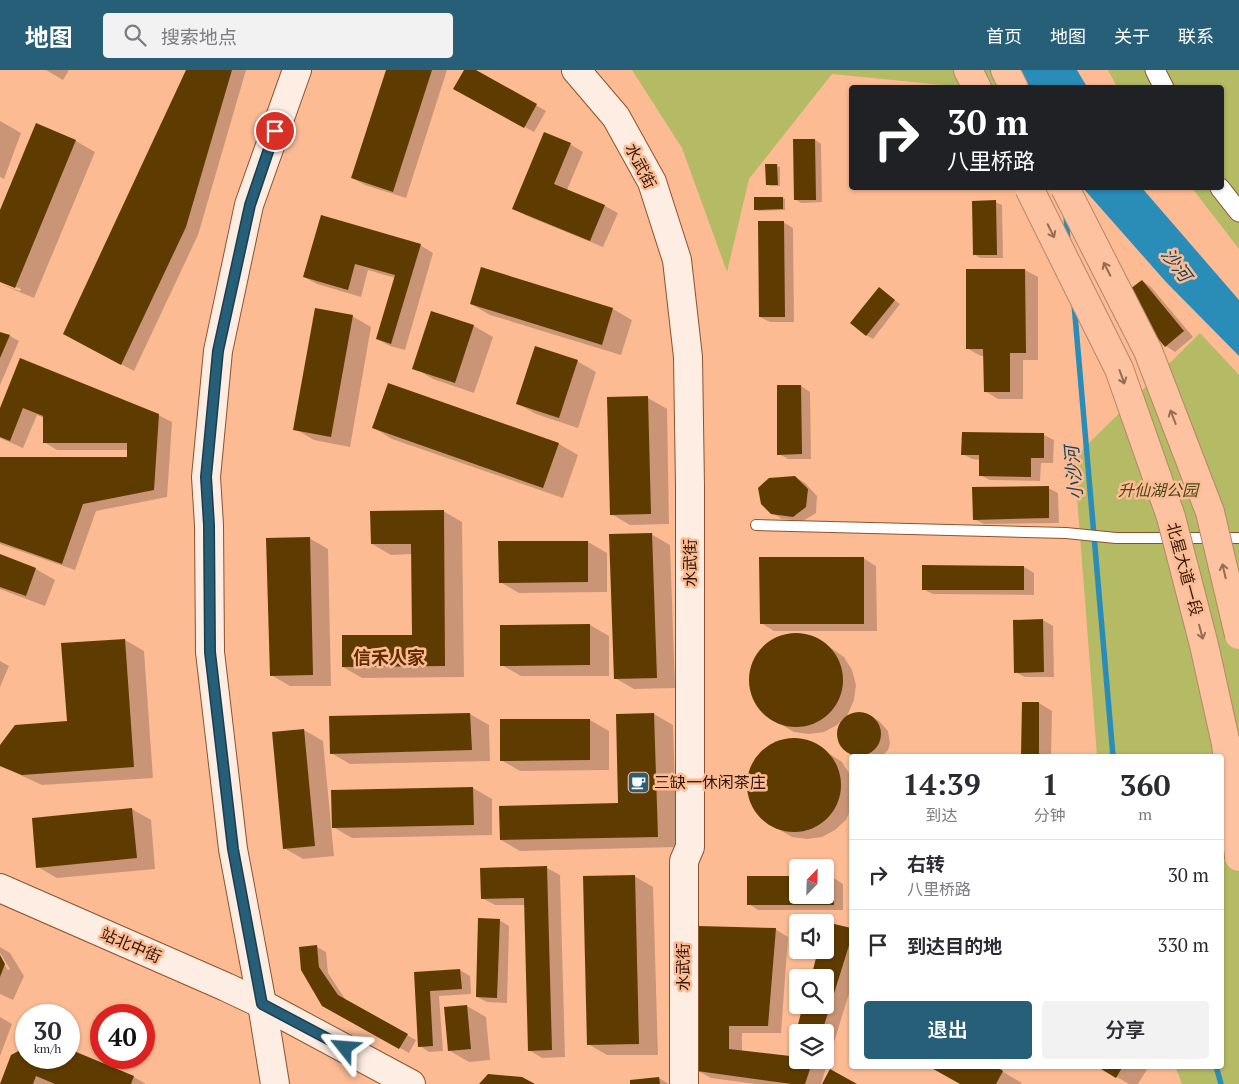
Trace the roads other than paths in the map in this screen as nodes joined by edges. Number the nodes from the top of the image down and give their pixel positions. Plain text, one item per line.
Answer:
1 (297, 70) edge
2 (576, 70) edge
3 (968, 70) edge
4 (1005, 70) edge
5 (1155, 70) edge
6 (976, 85) edge
7 (1012, 85) edge
8 (1162, 85) edge
9 (1030, 190) edge
10 (1067, 190) edge
11 (1222, 190) edge
12 (1239, 212) edge
13 (756, 525) dead end
14 (1239, 538) edge
15 (1239, 635) edge
16 (1239, 857) edge
17 (0, 888) edge
18 (262, 1004) junction
19 (275, 1084) edge
20 (411, 1084) edge
21 (684, 1084) edge

1 - 18 street
2 - 21 street, 水武街
3 - 6 highway
4 - 7 highway
5 - 8 street
9 -> 16 highway, 北星大道一段, bridge
15 -> 10 highway, bridge
11 - 12 street
13 - 14 lane
17 - 18 street, 站北中街
18 - 19 street
18 - 20 street, 站北中街

